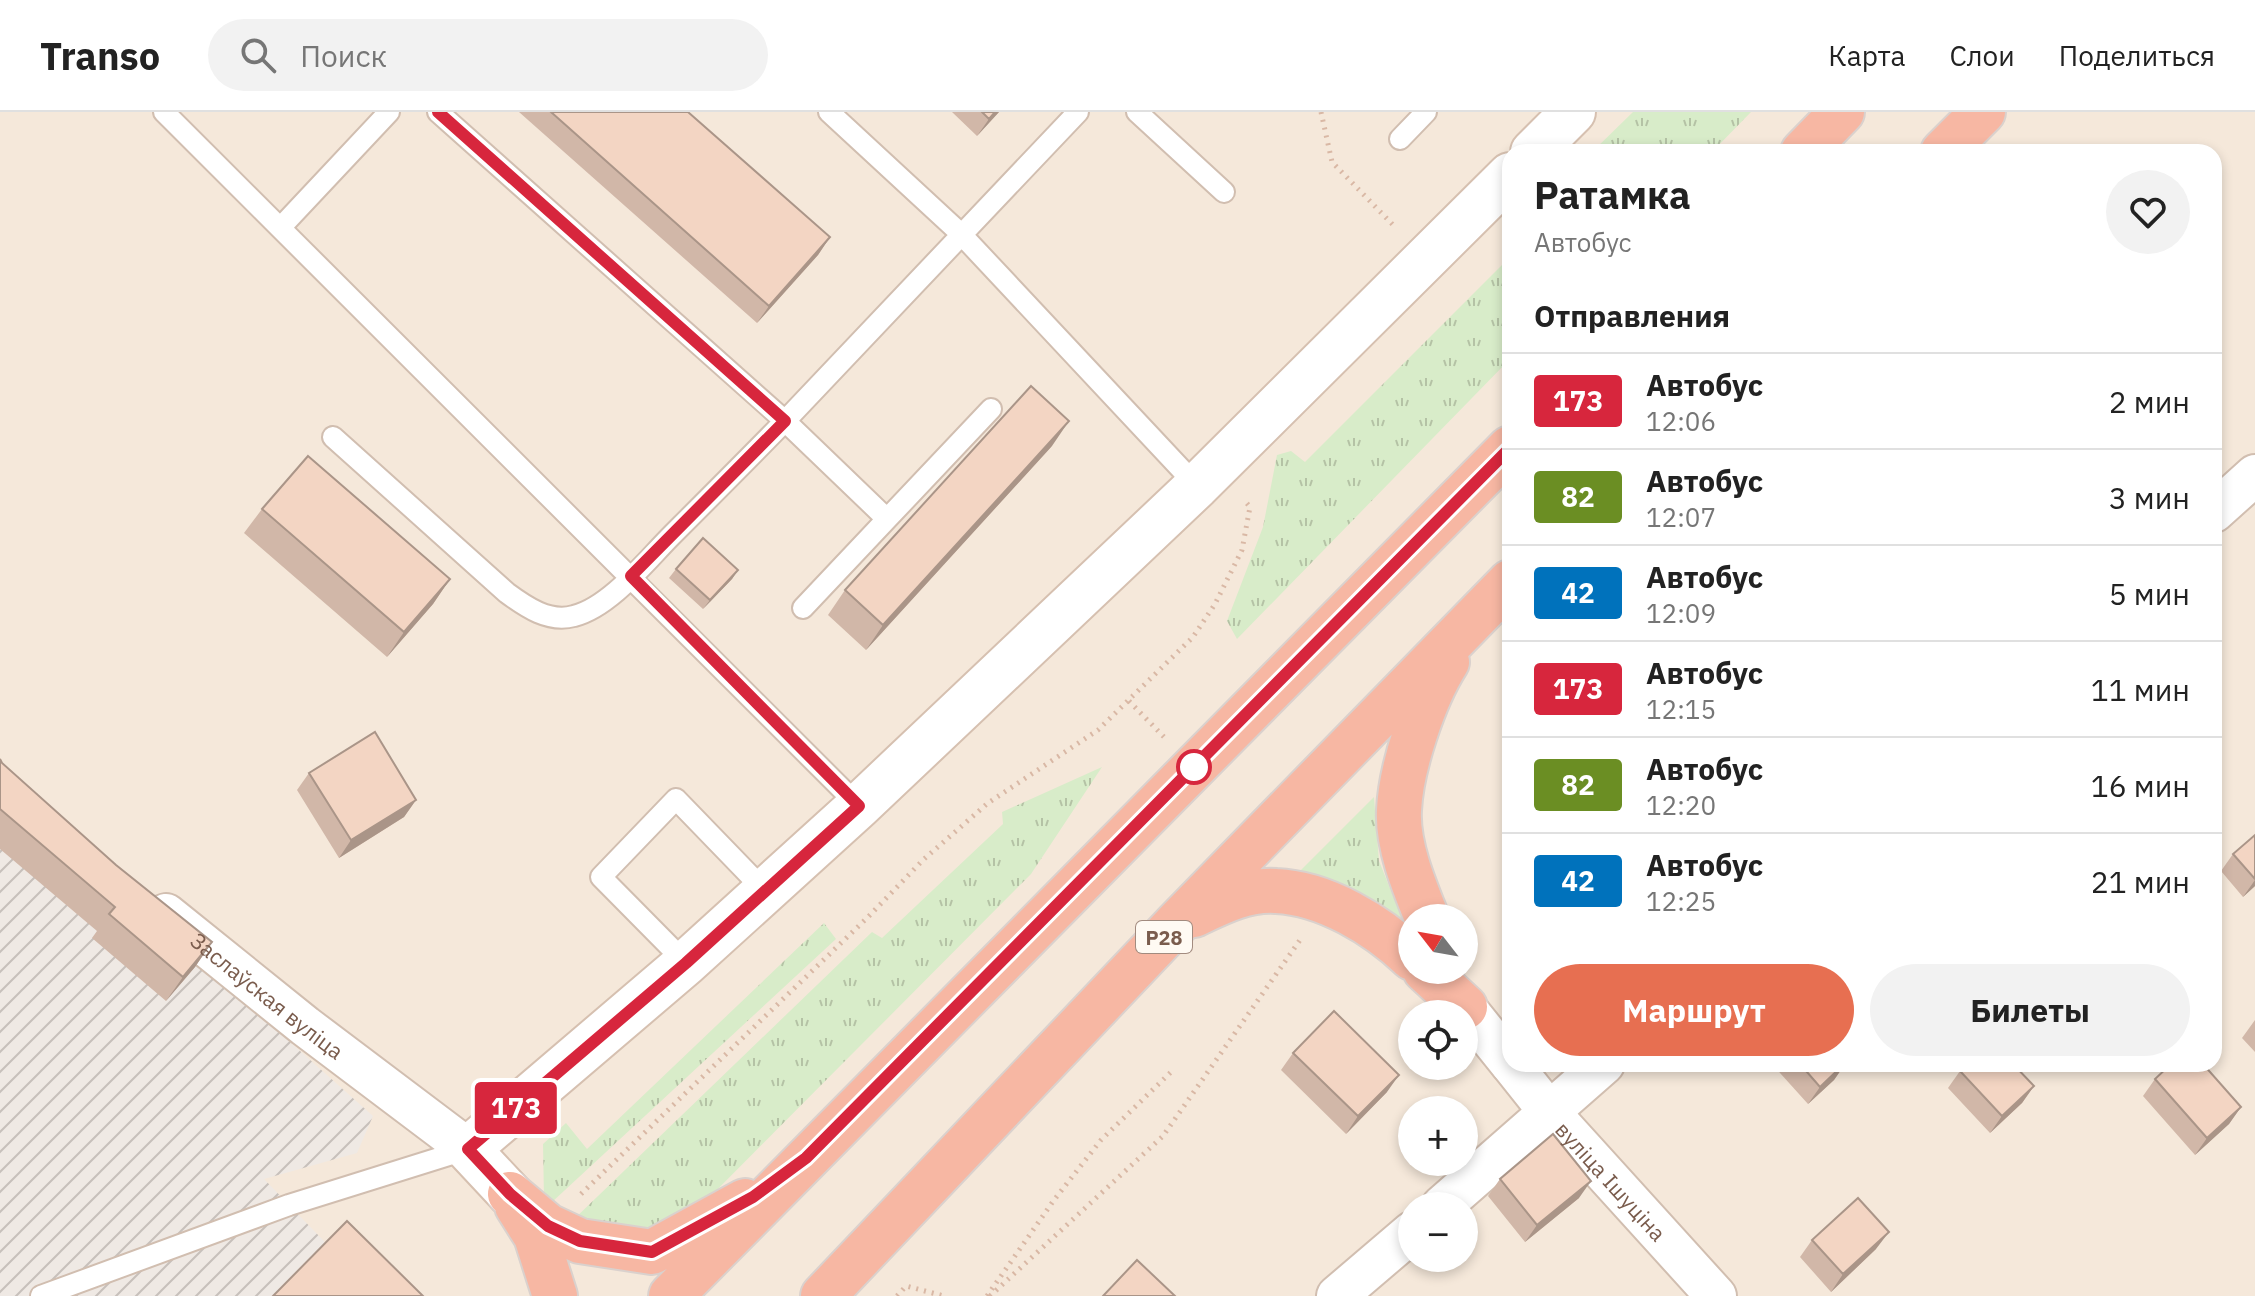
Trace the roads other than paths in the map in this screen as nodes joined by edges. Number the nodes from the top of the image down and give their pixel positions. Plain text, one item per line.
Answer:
1 (164, 112) edge
2 (389, 112) edge
3 (438, 112) edge
4 (829, 112) edge
5 (1078, 112) edge
6 (1137, 112) edge
7 (1426, 112) edge
8 (1573, 112) edge
9 (1842, 112) edge
10 (1983, 112) edge
11 (1400, 139) dead end
12 (1541, 144) edge
13 (1811, 144) edge
14 (1951, 144) edge
15 (1502, 184) edge
16 (1224, 192) dead end
17 (281, 227) junction
18 (960, 233) junction
19 (991, 409) dead end
20 (785, 421) junction
21 (333, 437) dead end
22 (1502, 456) edge
23 (2255, 475) edge
24 (1216, 488) junction
25 (2222, 505) edge
26 (887, 519) junction
27 (631, 576) junction
28 (1502, 590) edge
29 (803, 608) dead end
30 (1479, 612) junction
31 (859, 806) junction
32 (138, 891) edge
33 (766, 892) junction
34 (1421, 904) edge
35 (1177, 923) junction
36 (1398, 945) edge
37 (686, 963) junction
38 (1457, 989) edge
39 (1502, 1052) edge
40 (1517, 1072) edge
41 (1595, 1072) edge
42 (1550, 1113) junction
43 (468, 1149) junction
44 (806, 1158) junction
45 (1458, 1192) edge
46 (510, 1194) junction
47 (1398, 1244) edge
48 (41, 1296) edge
49 (555, 1296) edge
50 (671, 1296) edge
51 (823, 1296) edge
52 (1337, 1296) edge
53 (1716, 1296) edge

1 - 17 lane
2 - 17 lane
3 - 20 lane
4 - 18 lane
5 - 18 lane
6 - 16 lane
7 - 11 lane
8 - 12 street
9 - 13 highway
10 - 14 highway
15 - 24 street
17 - 27 lane
18 - 20 lane
18 - 24 lane
19 - 26 lane
20 - 26 lane
20 - 27 lane
21 - 27 lane
22 - 44 highway
23 - 25 street
24 - 31 street
26 - 29 lane
27 - 31 lane
28 - 30 highway, Р28
30 - 34 highway
30 - 35 highway, Р28
31 - 33 street
32 - 43 street, Заслаўская вуліца
33 - 37 street
33 - 37 lane
35 - 36 highway
35 - 51 highway, Р28
37 - 43 street
38 - 39 street, вуліца Ішуціна
40 - 42 street, вуліца Ішуціна
41 - 42 street
42 - 45 street
42 - 53 street, вуліца Ішуціна
43 - 46 street
43 - 48 lane
44 - 46 highway
44 - 50 highway
46 - 49 highway
47 - 52 street

